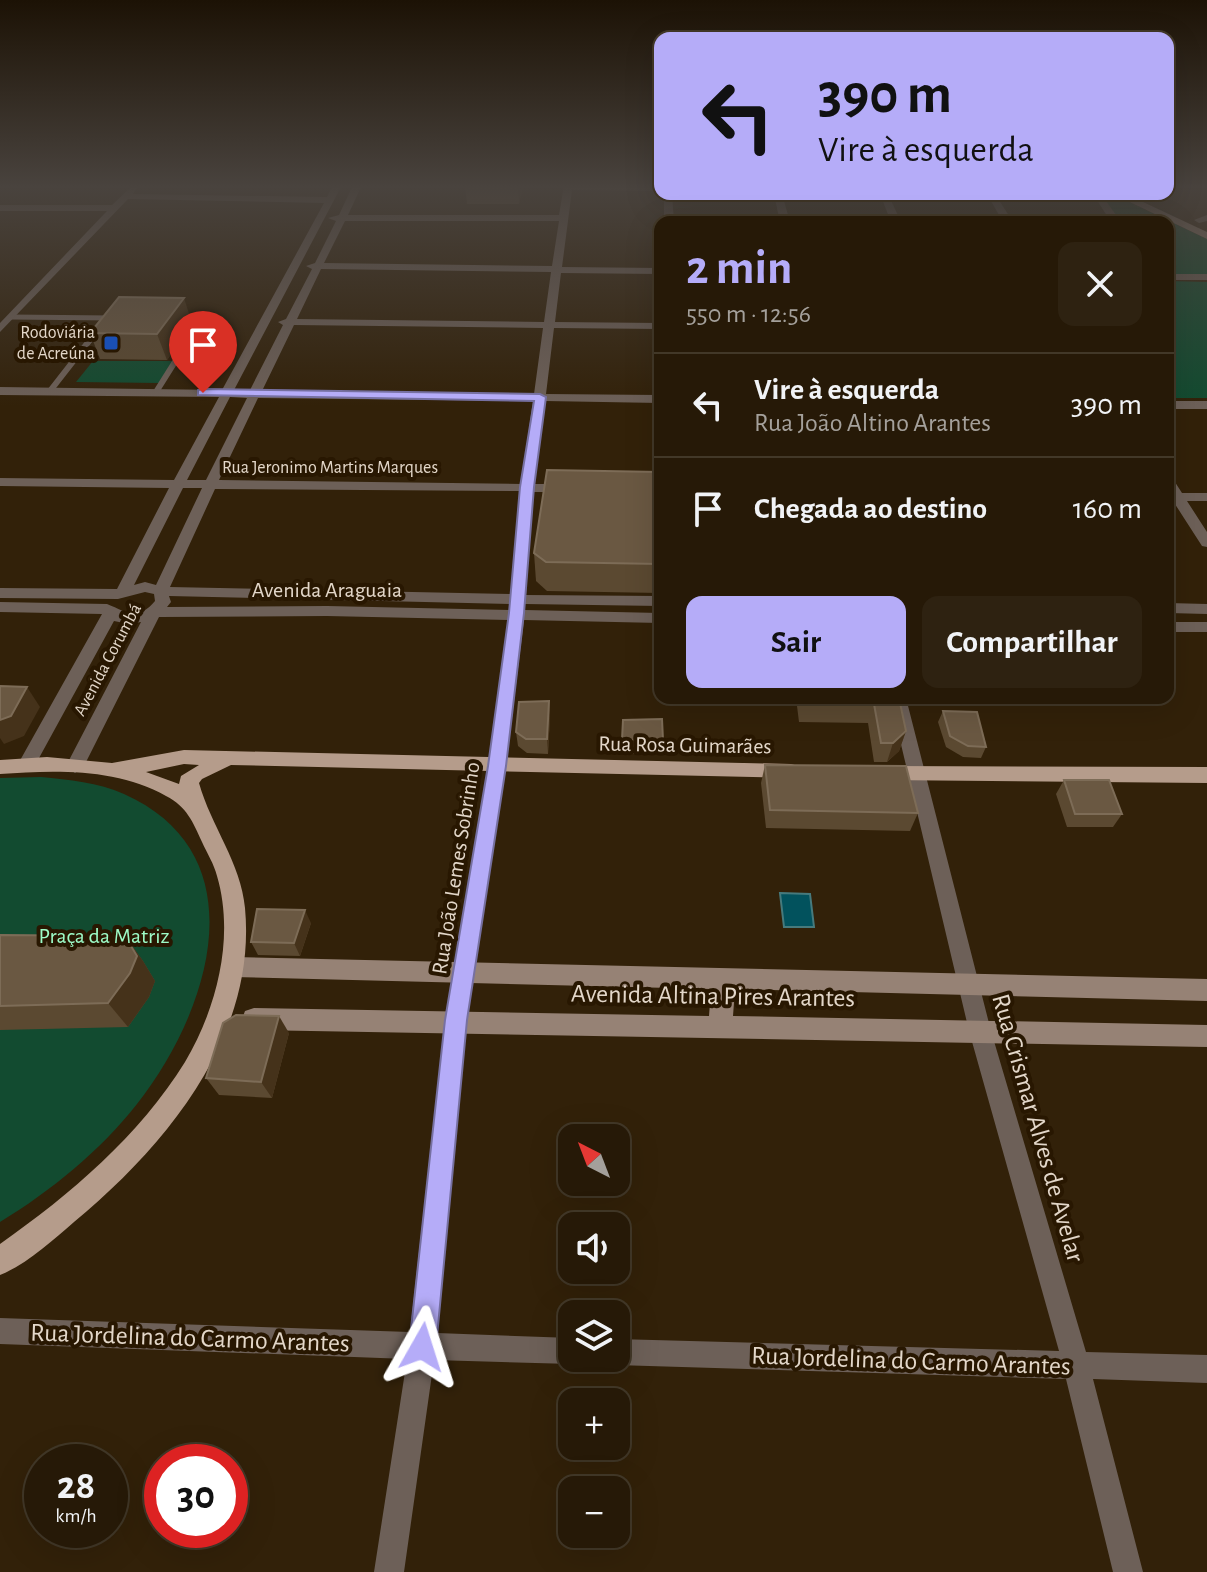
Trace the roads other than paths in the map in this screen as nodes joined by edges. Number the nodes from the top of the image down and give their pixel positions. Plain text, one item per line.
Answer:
1 (64, 258) edge
2 (299, 258) edge
3 (323, 258) edge
4 (557, 258) edge
5 (295, 266) junction
6 (319, 266) junction
7 (555, 270) junction
8 (654, 271) edge
9 (1174, 277) edge
10 (1207, 277) edge
11 (6, 317) edge
12 (108, 318) junction
13 (124, 318) edge
14 (171, 318) edge
15 (265, 321) junction
16 (292, 322) junction
17 (549, 326) junction
18 (654, 326) edge
19 (0, 329) edge
20 (0, 391) edge
21 (50, 391) junction
22 (156, 392) junction
23 (226, 393) junction
24 (257, 394) junction
25 (540, 397) junction
26 (654, 399) edge
27 (1174, 405) edge
28 (1207, 405) edge
29 (0, 482) edge
30 (208, 485) junction
31 (177, 486) junction
32 (527, 487) junction
33 (586, 488) edge
34 (1174, 497) edge
35 (1207, 497) edge
36 (1174, 498) edge
37 (1207, 543) edge
38 (161, 591) junction
39 (121, 592) junction
40 (0, 593) edge
41 (654, 601) edge
42 (329, 604) junction
43 (517, 606) junction
44 (0, 607) edge
45 (1174, 608) edge
46 (1207, 609) edge
47 (109, 612) junction
48 (154, 612) junction
49 (654, 617) edge
50 (1174, 627) edge
51 (1207, 627) edge
52 (900, 704) edge
53 (259, 759) junction
54 (27, 764) junction
55 (75, 766) junction
56 (497, 766) junction
57 (0, 767) edge
58 (111, 771) junction
59 (808, 771) edge
60 (870, 773) edge
61 (917, 773) junction
62 (1207, 775) edge
63 (195, 805) junction
64 (233, 967) junction
65 (463, 974) junction
66 (724, 979) junction
67 (969, 985) junction
68 (1207, 990) edge
69 (218, 1019) junction
70 (456, 1020) junction
71 (720, 1026) junction
72 (980, 1031) junction
73 (1207, 1036) edge
74 (0, 1261) edge
75 (0, 1331) edge
76 (422, 1347) junction
77 (558, 1351) edge
78 (630, 1352) edge
79 (1076, 1365) junction
80 (1207, 1369) edge
81 (389, 1572) edge
82 (1128, 1572) edge

1 - 11 street
2 - 5 street, Avenida Corumbá
3 - 6 street, Avenida Corumbá
4 - 7 street, Rua João Lemes Sobrinho
5 - 6 street
5 - 15 street, Avenida Corumbá
6 - 7 street
6 - 16 street, Avenida Corumbá
7 - 8 street
7 - 17 street, Rua João Lemes Sobrinho
9 - 10 street
11 - 12 lane
11 - 19 street
12 - 13 lane
12 - 21 lane
14 - 22 lane
15 - 16 street
15 - 23 street, Avenida Corumbá
16 - 17 street
16 - 24 street, Avenida Corumbá
17 - 18 street
17 - 25 street, Rua João Lemes Sobrinho
20 - 21 street
21 - 22 street
22 - 23 street
23 - 24 street
23 - 31 street, Avenida Corumbá
24 - 25 street
24 - 30 street, Avenida Corumbá
25 - 26 street
25 - 32 street, Rua João Lemes Sobrinho
27 - 28 street
29 - 31 street, Rua Jeronimo Martins Marques
30 - 31 street, Rua Jeronimo Martins Marques
30 - 32 street, Rua Jeronimo Martins Marques
30 - 38 street, Avenida Corumbá
31 - 39 street, Avenida Corumbá
32 - 33 street, Rua Jeronimo Martins Marques
32 - 43 street, Rua João Lemes Sobrinho
34 - 35 street
36 - 37 street
38 - 39 street, Avenida Araguaia
38 - 42 street, Avenida Araguaia
38 - 48 street, Avenida Corumbá
39 - 40 street, Avenida Araguaia
39 - 47 street, Avenida Corumbá
41 - 43 street, Avenida Araguaia
42 - 43 street, Avenida Araguaia
42 - 48 street, Avenida Araguaia
43 - 49 street, Avenida Araguaia
43 - 56 street, Rua João Lemes Sobrinho
44 - 47 street, Avenida Araguaia
45 - 46 street
47 - 48 street, Avenida Araguaia
47 - 54 street, Avenida Corumbá
48 - 55 street, Avenida Corumbá
50 - 51 street
52 - 61 street, Rua Crismar Alves de Avelar
53 - 56 main road, Rua Rosa Guimarães
53 - 58 main road, Rua Rosa Guimarães
53 - 63 main road, Rua Rosa Guimarães
54 - 55 main road
54 - 57 main road
55 - 58 main road
56 - 59 main road, Rua Rosa Guimarães
56 - 65 street, Rua João Lemes Sobrinho
58 - 63 main road
60 - 61 main road
61 - 62 main road
61 - 67 street, Rua Crismar Alves de Avelar
63 - 64 main road
64 - 65 street, Avenida Altina Pires Arantes
64 - 69 main road
65 - 66 street, Avenida Altina Pires Arantes
65 - 70 street, Rua João Lemes Sobrinho
66 - 67 street, Avenida Altina Pires Arantes
66 - 71 street
67 - 68 street, Avenida Altina Pires Arantes
67 - 72 street, Rua Crismar Alves de Avelar
69 - 70 street, Avenida Altina Pires Arantes
69 - 74 main road
70 - 71 street, Avenida Altina Pires Arantes
70 - 76 street, Rua João Lemes Sobrinho
71 - 72 street, Avenida Altina Pires Arantes
72 - 73 street, Avenida Altina Pires Arantes
72 - 79 street, Rua Crismar Alves de Avelar
75 - 76 street, Rua Jordelina do Carmo Arantes
76 - 77 street, Rua Jordelina do Carmo Arantes
76 - 81 street, Rua João Lemes Sobrinho
78 - 79 street, Rua Jordelina do Carmo Arantes
79 - 80 street, Rua Jordelina do Carmo Arantes
79 - 82 street, Rua Crismar Alves de Avelar

